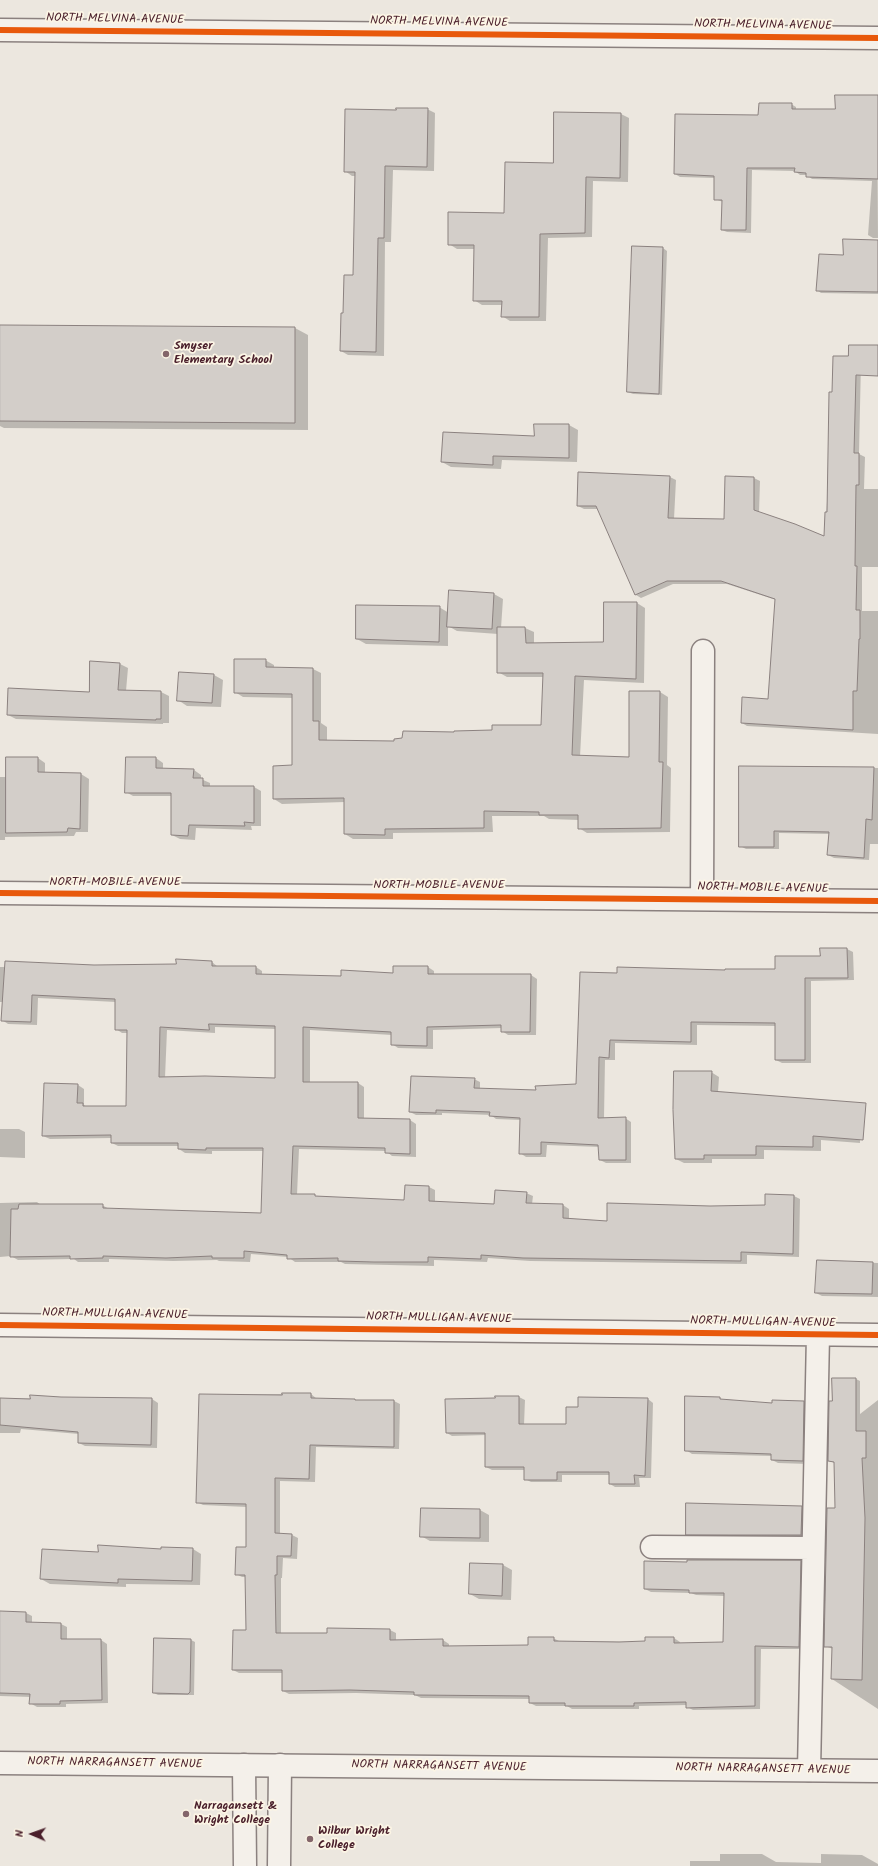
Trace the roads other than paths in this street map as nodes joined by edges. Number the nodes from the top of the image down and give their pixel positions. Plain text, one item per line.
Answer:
1 (0, 30) edge
2 (878, 38) edge
3 (703, 651) dead end
4 (0, 893) edge
5 (702, 899) junction
6 (878, 901) edge
7 (0, 1325) edge
8 (818, 1335) junction
9 (878, 1335) edge
10 (652, 1547) dead end
11 (813, 1548) junction
12 (0, 1762) edge
13 (244, 1765) junction
14 (280, 1765) junction
15 (809, 1770) junction
16 (878, 1771) edge
17 (245, 1866) edge
18 (279, 1866) edge

1 - 2 street, NORTH MELVINA AVENUE
3 - 5 street, NORTH MOBILE AVENUE
4 - 5 street, NORTH MOBILE AVENUE
5 - 6 street, NORTH MOBILE AVENUE
7 - 8 street, NORTH MULLIGAN AVENUE
8 - 9 street, NORTH MULLIGAN AVENUE
8 - 11 street
10 - 11 street
11 - 15 street
12 - 13 street, NORTH NARRAGANSETT AVENUE
13 - 14 street, NORTH NARRAGANSETT AVENUE
13 - 17 street
14 - 15 street, NORTH NARRAGANSETT AVENUE
14 - 18 street
15 - 16 street, NORTH NARRAGANSETT AVENUE

